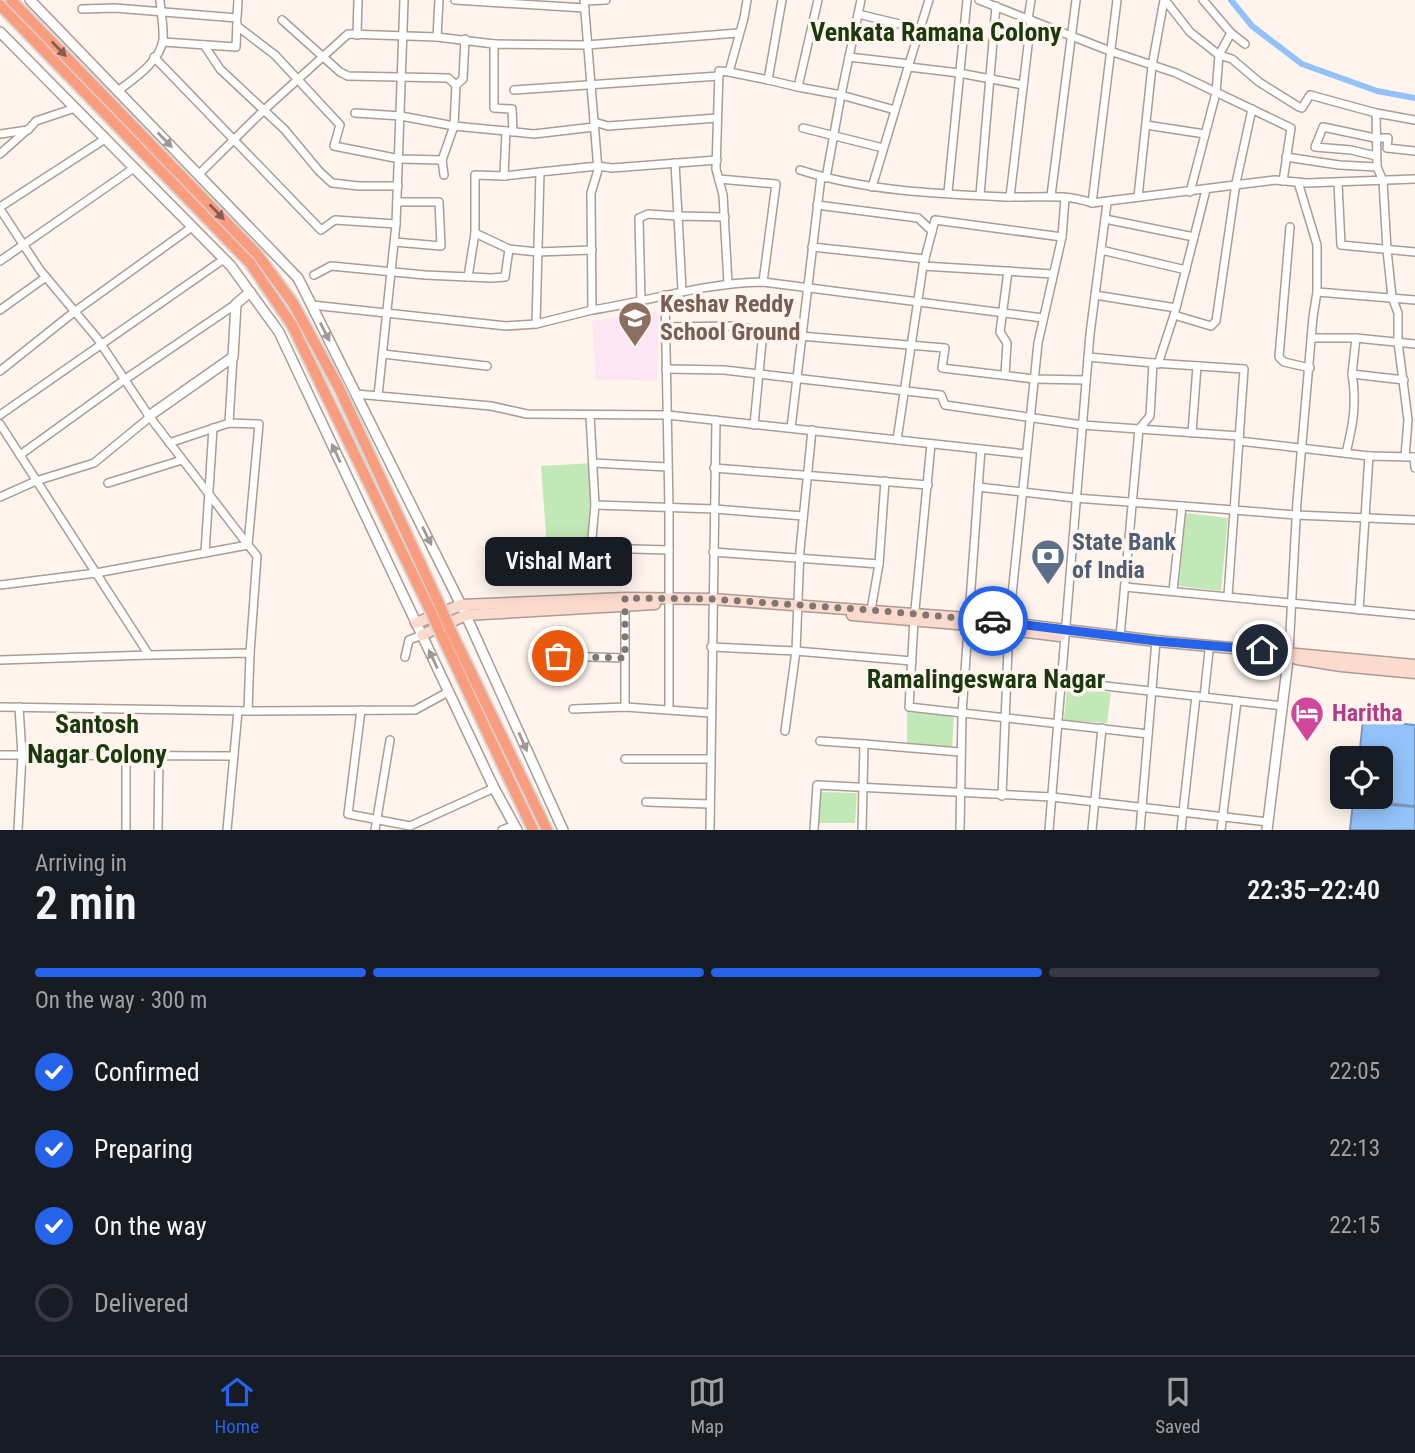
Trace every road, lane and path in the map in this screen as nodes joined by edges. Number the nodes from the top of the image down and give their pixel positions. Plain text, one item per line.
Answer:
1 (11, 0) edge
2 (30, 0) edge
3 (160, 0) edge
4 (238, 0) edge
5 (358, 0) edge
6 (404, 0) edge
7 (439, 0) edge
8 (455, 0) edge
9 (606, 0) edge
10 (747, 0) edge
11 (782, 0) edge
12 (818, 0) edge
13 (861, 0) edge
14 (929, 0) edge
15 (967, 0) edge
16 (979, 0) edge
17 (1031, 0) edge
18 (1076, 0) edge
19 (1117, 0) edge
20 (1164, 0) edge
21 (1203, 0) edge
22 (584, 3) edge
23 (0, 5) edge
24 (1000, 5) edge
25 (82, 9) dead end
26 (160, 11) junction
27 (858, 14) junction
28 (282, 20) dead end
29 (1030, 20) junction
30 (237, 22) junction
31 (920, 29) junction
32 (0, 32) edge
33 (738, 33) junction
34 (1231, 33) junction
35 (357, 35) junction
36 (1071, 36) junction
37 (437, 37) junction
38 (402, 38) junction
39 (466, 39) junction
40 (163, 42) junction
41 (494, 44) junction
42 (1245, 44) dead end
43 (204, 45) junction
44 (587, 45) junction
45 (1110, 51) junction
46 (1219, 55) junction
47 (155, 57) junction
48 (324, 57) junction
49 (849, 57) junction
50 (909, 66) junction
51 (1152, 66) junction
52 (729, 72) junction
53 (959, 73) junction
54 (719, 76) junction
55 (401, 78) junction
56 (298, 80) junction
57 (768, 80) junction
58 (990, 80) junction
59 (590, 84) junction
60 (456, 85) junction
61 (1023, 85) junction
62 (799, 87) junction
63 (514, 90) dead end
64 (118, 91) junction
65 (1216, 93) junction
66 (841, 95) junction
67 (104, 103) junction
68 (75, 108) junction
69 (1252, 109) junction
70 (264, 110) junction
71 (895, 110) junction
72 (355, 113) dead end
73 (1376, 113) junction
74 (401, 116) junction
75 (717, 118) junction
76 (1415, 120) edge
77 (454, 125) junction
78 (594, 125) junction
79 (1146, 125) junction
80 (803, 128) dead end
81 (28, 130) junction
82 (509, 132) junction
83 (0, 134) edge
84 (1205, 134) junction
85 (834, 136) junction
86 (1375, 138) junction
87 (104, 139) junction
88 (234, 139) junction
89 (884, 148) junction
90 (1415, 151) edge
91 (0, 154) edge
92 (1376, 156) junction
93 (1286, 158) junction
94 (400, 159) junction
95 (442, 160) junction
96 (716, 160) junction
97 (676, 163) junction
98 (598, 166) junction
99 (1377, 167) junction
100 (134, 168) junction
101 (800, 170) dead end
102 (540, 172) junction
103 (198, 174) junction
104 (444, 175) dead end
105 (505, 176) junction
106 (824, 178) junction
107 (719, 179) junction
108 (1415, 179) edge
109 (1283, 181) junction
110 (1383, 181) junction
111 (1298, 182) junction
112 (1236, 183) junction
113 (1338, 183) junction
114 (398, 186) junction
115 (872, 187) junction
116 (1206, 190) junction
117 (948, 192) junction
118 (1189, 192) junction
119 (980, 195) junction
120 (1051, 196) junction
121 (1010, 197) junction
122 (1138, 197) junction
123 (1065, 198) junction
124 (397, 202) junction
125 (1092, 203) junction
126 (1107, 203) junction
127 (817, 205) junction
128 (0, 208) edge
129 (678, 216) junction
130 (724, 217) junction
131 (1105, 219) junction
132 (396, 224) junction
133 (192, 227) junction
134 (1290, 227) dead end
135 (932, 231) junction
136 (475, 233) junction
137 (1062, 237) junction
138 (1194, 237) junction
139 (395, 242) junction
140 (23, 244) junction
141 (812, 247) junction
142 (509, 249) junction
143 (592, 250) junction
144 (1101, 250) junction
145 (1387, 250) junction
146 (537, 252) junction
147 (1415, 252) edge
148 (224, 259) junction
149 (0, 261) edge
150 (924, 262) junction
151 (1186, 270) junction
152 (393, 271) junction
153 (1008, 271) junction
154 (1053, 274) junction
155 (314, 275) dead end
156 (46, 277) junction
157 (468, 277) junction
158 (763, 282) junction
159 (728, 283) junction
160 (807, 288) junction
161 (682, 290) junction
162 (250, 292) junction
163 (1317, 292) junction
164 (665, 295) junction
165 (1095, 295) junction
166 (1392, 297) junction
167 (1415, 300) edge
168 (641, 302) junction
169 (917, 302) junction
170 (236, 304) junction
171 (312, 305) junction
172 (0, 310) edge
173 (592, 310) junction
174 (1175, 311) junction
175 (74, 312) junction
176 (388, 313) junction
177 (1002, 313) junction
178 (1043, 318) junction
179 (536, 324) junction
180 (665, 327) junction
181 (763, 331) junction
182 (800, 336) junction
183 (1312, 338) junction
184 (1356, 338) junction
185 (1398, 342) junction
186 (1415, 344) edge
187 (910, 345) junction
188 (100, 347) junction
189 (383, 354) junction
190 (233, 357) junction
191 (1088, 357) junction
192 (1156, 363) junction
193 (487, 366) dead end
194 (1196, 366) junction
195 (1310, 368) junction
196 (666, 369) junction
197 (0, 371) edge
198 (760, 374) junction
199 (1352, 374) junction
200 (1005, 375) junction
201 (796, 379) junction
202 (1034, 379) junction
203 (124, 380) junction
204 (1086, 380) junction
205 (1404, 380) junction
206 (904, 389) junction
207 (356, 394) junction
208 (378, 396) junction
209 (0, 415) edge
210 (667, 415) junction
211 (590, 416) junction
212 (149, 417) junction
213 (1030, 417) junction
214 (716, 420) junction
215 (229, 423) junction
216 (0, 424) edge
217 (754, 425) junction
218 (1082, 425) junction
219 (213, 428) junction
220 (791, 428) junction
221 (1139, 429) junction
222 (812, 430) junction
223 (1192, 433) junction
224 (1239, 438) junction
225 (897, 440) junction
226 (169, 443) junction
227 (931, 444) junction
228 (1302, 448) junction
229 (981, 449) junction
230 (1346, 453) junction
231 (1026, 454) junction
232 (20, 455) junction
233 (1369, 456) junction
234 (1405, 457) junction
235 (1415, 457) edge
236 (182, 460) junction
237 (593, 463) junction
238 (667, 467) junction
239 (714, 468) junction
240 (1415, 468) edge
241 (808, 475) junction
242 (36, 481) junction
243 (885, 481) junction
244 (108, 483) dead end
245 (928, 485) junction
246 (978, 487) junction
247 (1023, 492) junction
248 (208, 493) junction
249 (0, 497) edge
250 (1075, 498) junction
251 (1133, 503) junction
252 (595, 505) junction
253 (1182, 506) junction
254 (669, 509) junction
255 (715, 509) junction
256 (1234, 511) junction
257 (1296, 515) junction
258 (803, 516) junction
259 (1365, 516) junction
260 (1415, 520) edge
261 (248, 545) junction
262 (668, 550) junction
263 (713, 552) junction
264 (205, 553) junction
265 (800, 557) junction
266 (879, 564) junction
267 (96, 573) junction
268 (0, 585) edge
269 (1125, 587) junction
270 (1173, 591) junction
271 (1228, 596) junction
272 (668, 601) junction
273 (625, 602) junction
274 (712, 602) junction
275 (1293, 604) junction
276 (461, 605) junction
277 (796, 607) junction
278 (871, 610) junction
279 (1359, 610) junction
280 (466, 615) junction
281 (1415, 615) edge
282 (915, 617) junction
283 (968, 621) junction
284 (416, 623) junction
285 (1009, 627) junction
286 (444, 629) junction
287 (1064, 633) junction
288 (422, 635) junction
289 (1121, 637) junction
290 (1155, 644) junction
291 (711, 647) junction
292 (796, 651) junction
293 (1209, 651) junction
294 (250, 653) junction
295 (149, 655) junction
296 (1289, 655) junction
297 (558, 656) dead end
298 (405, 657) dead end
299 (625, 658) junction
300 (0, 660) edge
301 (912, 661) junction
302 (1415, 665) edge
303 (1415, 673) edge
304 (1061, 681) junction
305 (1152, 691) junction
306 (448, 692) junction
307 (1200, 696) junction
308 (1237, 701) junction
309 (1283, 706) junction
310 (0, 707) edge
311 (19, 707) junction
312 (625, 707) junction
313 (573, 709) dead end
314 (361, 710) junction
315 (669, 710) junction
316 (238, 711) junction
317 (248, 711) junction
318 (710, 713) junction
319 (962, 713) junction
320 (1006, 718) junction
321 (1058, 723) junction
322 (1102, 729) junction
323 (785, 731) dead end
324 (1148, 734) junction
325 (390, 740) dead end
326 (820, 741) dead end
327 (864, 744) junction
328 (960, 752) junction
329 (0, 755) edge
330 (22, 755) junction
331 (126, 755) junction
332 (159, 755) junction
333 (234, 756) junction
334 (625, 759) dead end
335 (710, 759) junction
336 (863, 787) junction
337 (494, 788) junction
338 (959, 793) junction
339 (1002, 796) junction
340 (1052, 797) junction
341 (1095, 801) junction
342 (646, 803) dead end
343 (710, 804) junction
344 (1143, 806) junction
345 (1183, 812) junction
346 (1223, 816) junction
347 (376, 820) junction
348 (1267, 826) edge
349 (407, 827) edge
350 (515, 828) edge
351 (18, 830) edge
352 (125, 830) edge
353 (159, 830) edge
354 (227, 830) edge
355 (375, 830) edge
356 (502, 830) edge
357 (533, 830) edge
358 (547, 830) edge
359 (563, 830) edge
360 (710, 830) edge
361 (814, 830) edge
362 (862, 830) edge
363 (960, 830) edge
364 (1049, 830) edge
365 (1092, 830) edge
366 (1140, 830) edge
367 (1181, 830) edge
368 (1221, 830) edge

1 -> 67 highway
2 - 64 street
3 - 26 street
4 - 30 street
5 - 35 street
6 - 38 street
7 - 37 street
8 - 22 street
9 - 22 street
10 - 33 street
11 - 57 street
12 - 62 street
13 - 27 street
14 - 31 street
15 - 53 street
16 - 24 street
17 - 29 street
18 - 36 street
19 - 45 street
20 - 46 street
20 - 51 street
21 - 34 street
22 - 44 street
23 - 67 highway
24 - 29 street
24 - 58 street
25 - 26 street
26 - 30 street
26 - 40 street
27 - 31 street
27 - 49 street
28 - 48 street
29 - 36 street
29 - 61 street
30 - 43 street
30 - 56 street
31 - 50 street
32 - 68 street
33 - 44 street
33 - 52 street
34 - 42 street
34 - 46 street
35 - 38 street
35 - 48 street
36 - 45 street
36 - 120 street
37 - 38 street
37 - 39 street
38 - 55 street
39 - 41 street
39 - 60 street
40 - 43 street
40 - 47 street
41 - 44 street
41 - 82 street
43 - 70 street
44 - 59 street
45 - 51 street
45 - 125 street
46 - 65 street
46 - 73 street
47 - 64 street
47 - 88 street
48 - 55 street
48 - 56 street
49 - 50 street
49 - 66 street
50 - 53 street
50 - 71 street
51 - 65 street
51 - 79 street
52 - 54 street
52 - 57 street
53 - 58 street
53 - 117 street
54 - 59 street
54 - 75 street
55 - 60 street
55 - 74 street
56 - 70 street
56 - 94 street
57 - 62 street
58 - 61 street
58 - 119 street
59 - 63 street
59 - 78 street
60 - 77 street
61 - 121 street
62 - 66 street
64 -> 103 street
65 - 69 street
65 - 84 street
66 - 71 street
66 - 85 street
67 - 286 highway, bridge
68 - 81 street
68 - 87 street
69 - 93 street
69 - 112 street
70 - 88 street
70 - 114 street
71 - 89 street
72 - 74 street
73 - 76 street
73 - 86 street
74 - 77 street
74 - 94 street
75 - 78 street
75 - 96 street
77 - 82 street
77 - 95 street
78 - 82 street
78 - 98 street
79 - 84 street
79 - 122 street
80 - 85 street
81 - 83 street
81 - 91 street
82 - 105 street
84 - 118 street
85 - 89 street
85 - 106 street
86 - 90 street
86 - 92 street
86 - 92 street
87 - 100 street
87 - 128 street
88 - 103 street
88 - 132 street
89 - 115 street
92 - 99 street
93 - 99 street
93 - 109 street
94 - 95 street
94 - 114 street
95 - 104 street
96 - 97 street
96 - 107 street
97 - 98 street
97 - 129 street
98 - 102 street
98 - 143 street
99 - 110 street
100 - 133 street
100 - 140 street
101 - 106 street
102 - 105 street
102 - 146 street
103 - 171 street
105 - 136 street
106 - 115 street
106 - 127 street
107 - 130 street
107 - 158 street
108 - 110 street
109 - 111 street
109 - 112 street
110 - 113 street
110 - 145 street
111 - 113 street
111 - 163 street
112 - 116 street
112 - 174 street
113 - 145 street
114 - 124 street
115 - 117 street
116 - 118 street
116 - 138 street
117 - 119 street
118 - 122 street
119 - 121 street
120 - 121 street
120 - 123 street
122 - 126 street
123 - 125 street
123 - 137 street
124 - 132 street
124 - 139 street
125 - 126 street
126 - 131 street
127 - 135 street
127 - 141 street
128 - 140 street
129 - 130 street
129 - 161 street
129 - 168 street
130 - 159 street
131 - 138 street
131 - 144 street
132 - 139 street
133 - 148 street
133 - 175 street
134 - 195 street
135 - 137 street
135 - 150 street
136 - 142 street
136 - 157 street
137 - 154 street
138 - 151 street
139 - 152 street
140 - 149 street
140 - 156 street
141 - 150 street
141 - 160 street
142 - 146 street
142 - 157 street
143 - 146 street
143 - 173 street
144 - 151 street
144 - 165 street
145 - 147 street
145 - 166 street
146 - 179 street
148 - 162 street
148 - 188 street
150 - 153 street
150 - 169 street
151 - 174 street
152 - 155 street
152 - 157 street
152 - 176 street
153 - 154 street
153 - 177 street
154 - 178 street
156 - 172 street
156 - 175 street
158 - 159 street
158 - 160 street
159 - 161 street
160 - 169 street
160 - 182 street
161 - 164 street
162 - 170 street
284 -> 162 street
163 - 166 street
163 - 183 street
164 - 168 street
164 - 180 street
165 - 174 street
165 - 191 street
166 - 167 street
166 - 185 street
168 - 173 street
169 - 177 street
169 - 187 street
170 - 190 street
170 - 203 street
171 - 176 street
171 -> 207 street
173 - 179 street
174 - 192 street
175 - 188 street
175 - 197 street
176 - 179 street
176 - 189 street
177 - 178 street
177 - 200 street
178 - 202 street
180 - 181 street
180 - 196 street
181 - 182 street
181 - 198 street
182 - 187 street
182 - 201 street
183 - 184 street
183 - 195 street
184 - 185 street
184 - 199 street
185 - 186 street
185 - 205 street
187 - 200 street
187 - 206 street
188 - 203 street
188 - 209 street
189 - 193 street
189 - 208 street
190 - 212 street
190 - 215 street
191 - 192 street
191 - 204 street
192 - 194 street
192 - 221 street
194 - 223 street
194 - 224 street
195 - 228 street
196 - 198 street
196 - 210 street
198 - 201 street
198 - 217 street
199 - 205 street
199 - 230 street
200 - 202 street
201 - 206 street
201 - 220 street
202 - 204 street
202 - 213 street
203 - 212 street
203 - 232 street
204 - 218 street
205 - 234 street
206 - 213 street
206 - 225 street
207 - 208 street
207 -> 276 street
208 - 211 street
210 - 211 street
210 - 214 street
210 - 238 street
211 - 237 street
212 - 226 street
212 - 242 street
213 - 218 street
213 - 231 street
214 - 217 street
214 - 239 street
215 - 219 street
215 - 261 street
216 - 232 street
217 - 220 street
218 - 221 street
218 - 250 street
219 - 226 street
219 - 248 street
220 - 222 street
221 - 223 street
221 - 251 street
222 - 225 street
222 - 241 street
223 - 224 street
224 - 228 street
224 - 256 street
225 - 227 street
226 - 236 street
227 - 229 street
227 - 245 street
228 - 230 street
228 - 257 street
229 - 231 street
229 - 246 street
230 - 233 street
231 - 247 street
232 - 242 street
233 - 234 street
233 - 259 street
234 - 235 street
235 - 240 street
236 - 244 street
236 - 248 street
237 - 238 street
237 - 252 street
238 - 254 street
239 - 241 street
239 - 255 street
241 - 243 street
241 - 258 street
242 - 249 street
242 - 267 street
243 - 245 street
243 - 266 street
245 - 282 street
246 - 247 street
246 - 283 street
247 - 250 street
247 - 285 street
248 - 261 street
248 - 264 street
250 - 251 street
250 - 287 street
251 - 253 street
251 - 269 street
252 - 254 street
252 - 262 street
253 - 256 street
253 - 270 street
254 - 255 street
254 - 262 street
255 - 258 street
255 - 263 street
256 - 257 street
256 - 271 street
257 - 259 street
257 - 275 street
258 - 265 street
259 - 260 street
259 - 279 street
261 - 264 street
261 - 294 street
262 - 272 street
263 - 265 street
263 - 274 street
264 - 267 street
265 - 266 street
265 - 277 street
266 - 278 street
267 - 268 street
267 - 295 street
269 - 270 street
269 - 289 street
270 - 271 street
271 - 275 street
272 - 273 main road
272 - 274 main road
272 - 315 street
273 - 276 main road
273 - 280 main road
273 - 299 street
274 - 277 main road
274 - 291 street
275 - 279 street
275 - 296 street
276 - 280 street
276 - 284 main road
277 - 278 main road
277 - 282 main road
277 - 292 street
278 - 282 main road
279 - 281 street
280 - 288 main road
280 -> 359 street
282 - 283 main road
282 - 301 street
283 - 285 main road
283 - 319 street
284 - 288 street
285 - 287 main road
285 - 320 street
286 - 357 highway
286 - 358 highway
287 - 289 main road
287 - 290 main road
287 - 304 street
288 - 298 street
306 -> 288 street
289 - 290 main road
290 - 293 main road
290 - 296 main road
290 - 305 street
291 - 292 street
291 - 318 street
292 - 301 street
292 - 323 street
293 - 296 main road
293 - 307 street
294 - 295 street
294 - 317 street
295 - 300 street
296 - 302 main road
296 - 303 main road
296 - 309 street
297 - 299 street
299 - 312 street
301 - 319 street
304 - 305 street
304 - 321 street
305 - 307 street
305 - 324 street
306 - 314 street
306 - 337 street
307 - 308 street
307 - 345 street
308 - 309 street
308 - 346 street
309 - 348 street
310 - 311 street
311 - 316 street
311 - 330 street
312 - 313 street
312 - 315 street
314 - 317 street
314 - 347 street
315 - 318 street
316 - 317 street
316 - 333 street
318 - 335 street
319 - 320 street
319 - 328 street
320 - 321 street
320 - 339 street
321 - 322 street
321 - 340 street
322 - 324 street
322 - 341 street
324 - 344 street
325 - 347 street
326 - 327 street
327 - 328 street
327 - 336 street
328 - 338 street
329 - 330 street
330 - 331 street
330 - 351 street
331 - 332 street
331 - 352 street
332 - 333 street
332 - 353 street
333 - 354 street
334 - 335 street
335 - 343 street
336 - 338 street
336 - 361 street
336 - 362 street
337 - 349 street
337 - 350 street
338 - 339 street
338 - 363 street
339 - 340 street
340 - 341 street
340 - 364 street
341 - 344 street
341 - 365 street
342 - 343 street
343 - 360 street
344 - 345 street
344 - 366 street
345 - 346 street
345 - 367 street
346 - 348 street
346 - 368 street
347 - 349 street
347 - 355 street
350 - 356 street

